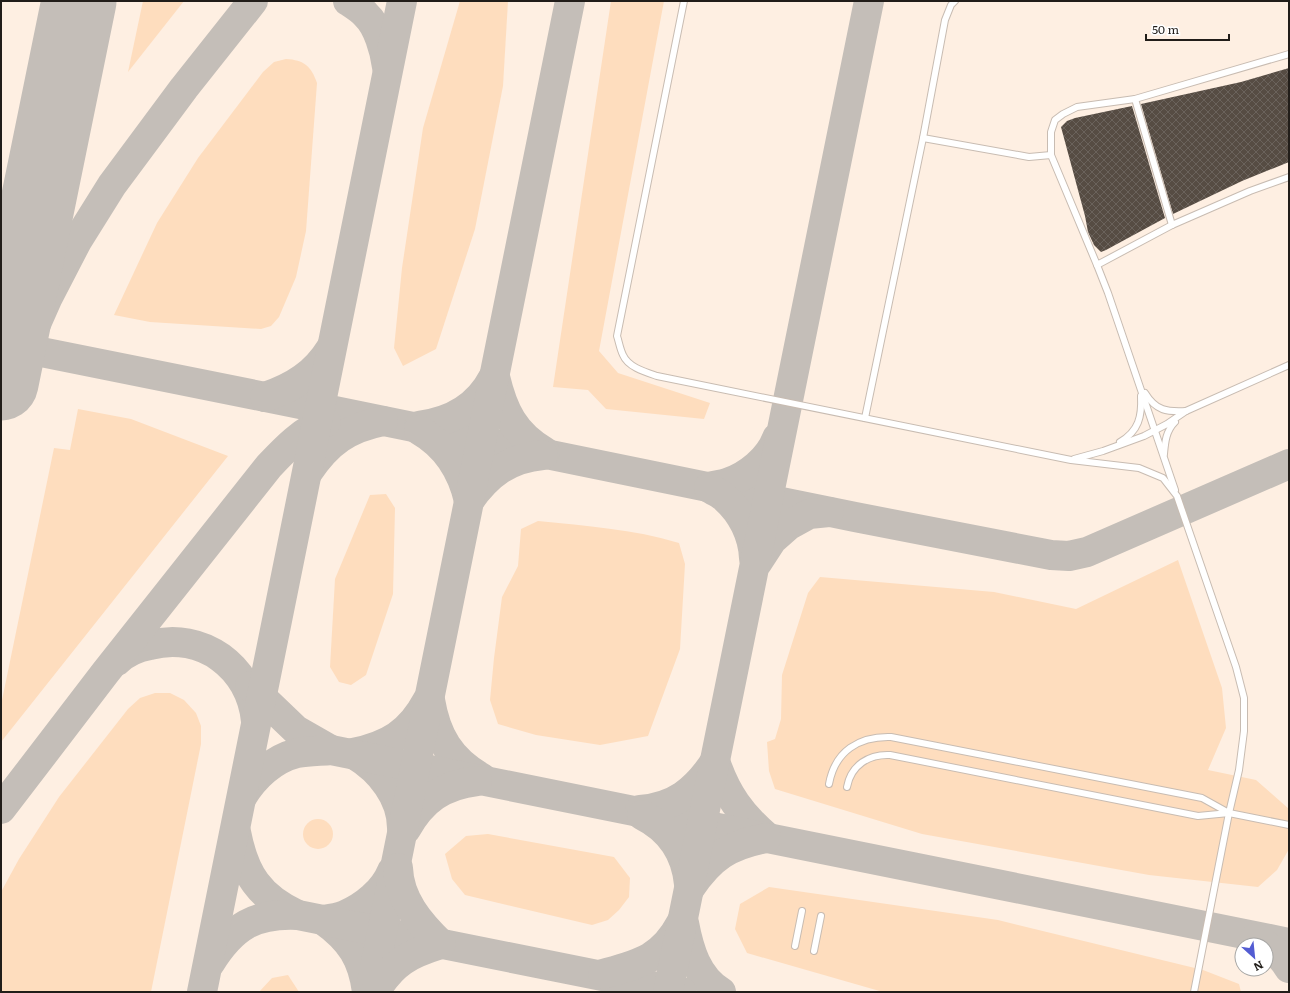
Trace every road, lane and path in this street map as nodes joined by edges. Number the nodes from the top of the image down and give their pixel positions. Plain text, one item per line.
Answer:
1 (684, 1) edge
2 (955, 1) edge
3 (1289, 54) edge
4 (1135, 99) junction
5 (923, 138) junction
6 (1051, 155) junction
7 (1289, 177) edge
8 (1172, 225) junction
9 (1097, 265) junction
10 (1289, 365) edge
11 (1140, 386) junction
12 (1186, 411) junction
13 (864, 418) junction
14 (1155, 431) junction
15 (1103, 451) junction
16 (1164, 458) junction
17 (1070, 460) junction
18 (1177, 496) junction
19 (829, 784) dead end
20 (847, 788) dead end
21 (1229, 813) junction
22 (1289, 825) edge
23 (802, 911) dead end
24 (820, 916) dead end
25 (795, 946) dead end
26 (814, 951) dead end
27 (1194, 992) edge

1 - 13 lane
2 - 5 lane
3 - 4 lane
4 - 6 lane
4 - 8 lane
5 - 6 lane
5 - 13 lane
6 - 9 lane
7 - 8 lane
8 - 9 lane
9 - 11 lane
10 - 12 lane
11 - 12 lane
11 - 14 lane
11 - 15 lane
12 - 14 lane
12 - 16 lane
13 - 17 lane
14 - 15 lane
14 - 16 lane
15 - 17 lane
16 - 18 lane
17 - 18 lane
18 - 21 lane
19 - 21 lane
20 - 21 lane
21 - 22 lane
21 - 27 lane
23 - 25 lane
24 - 26 lane

